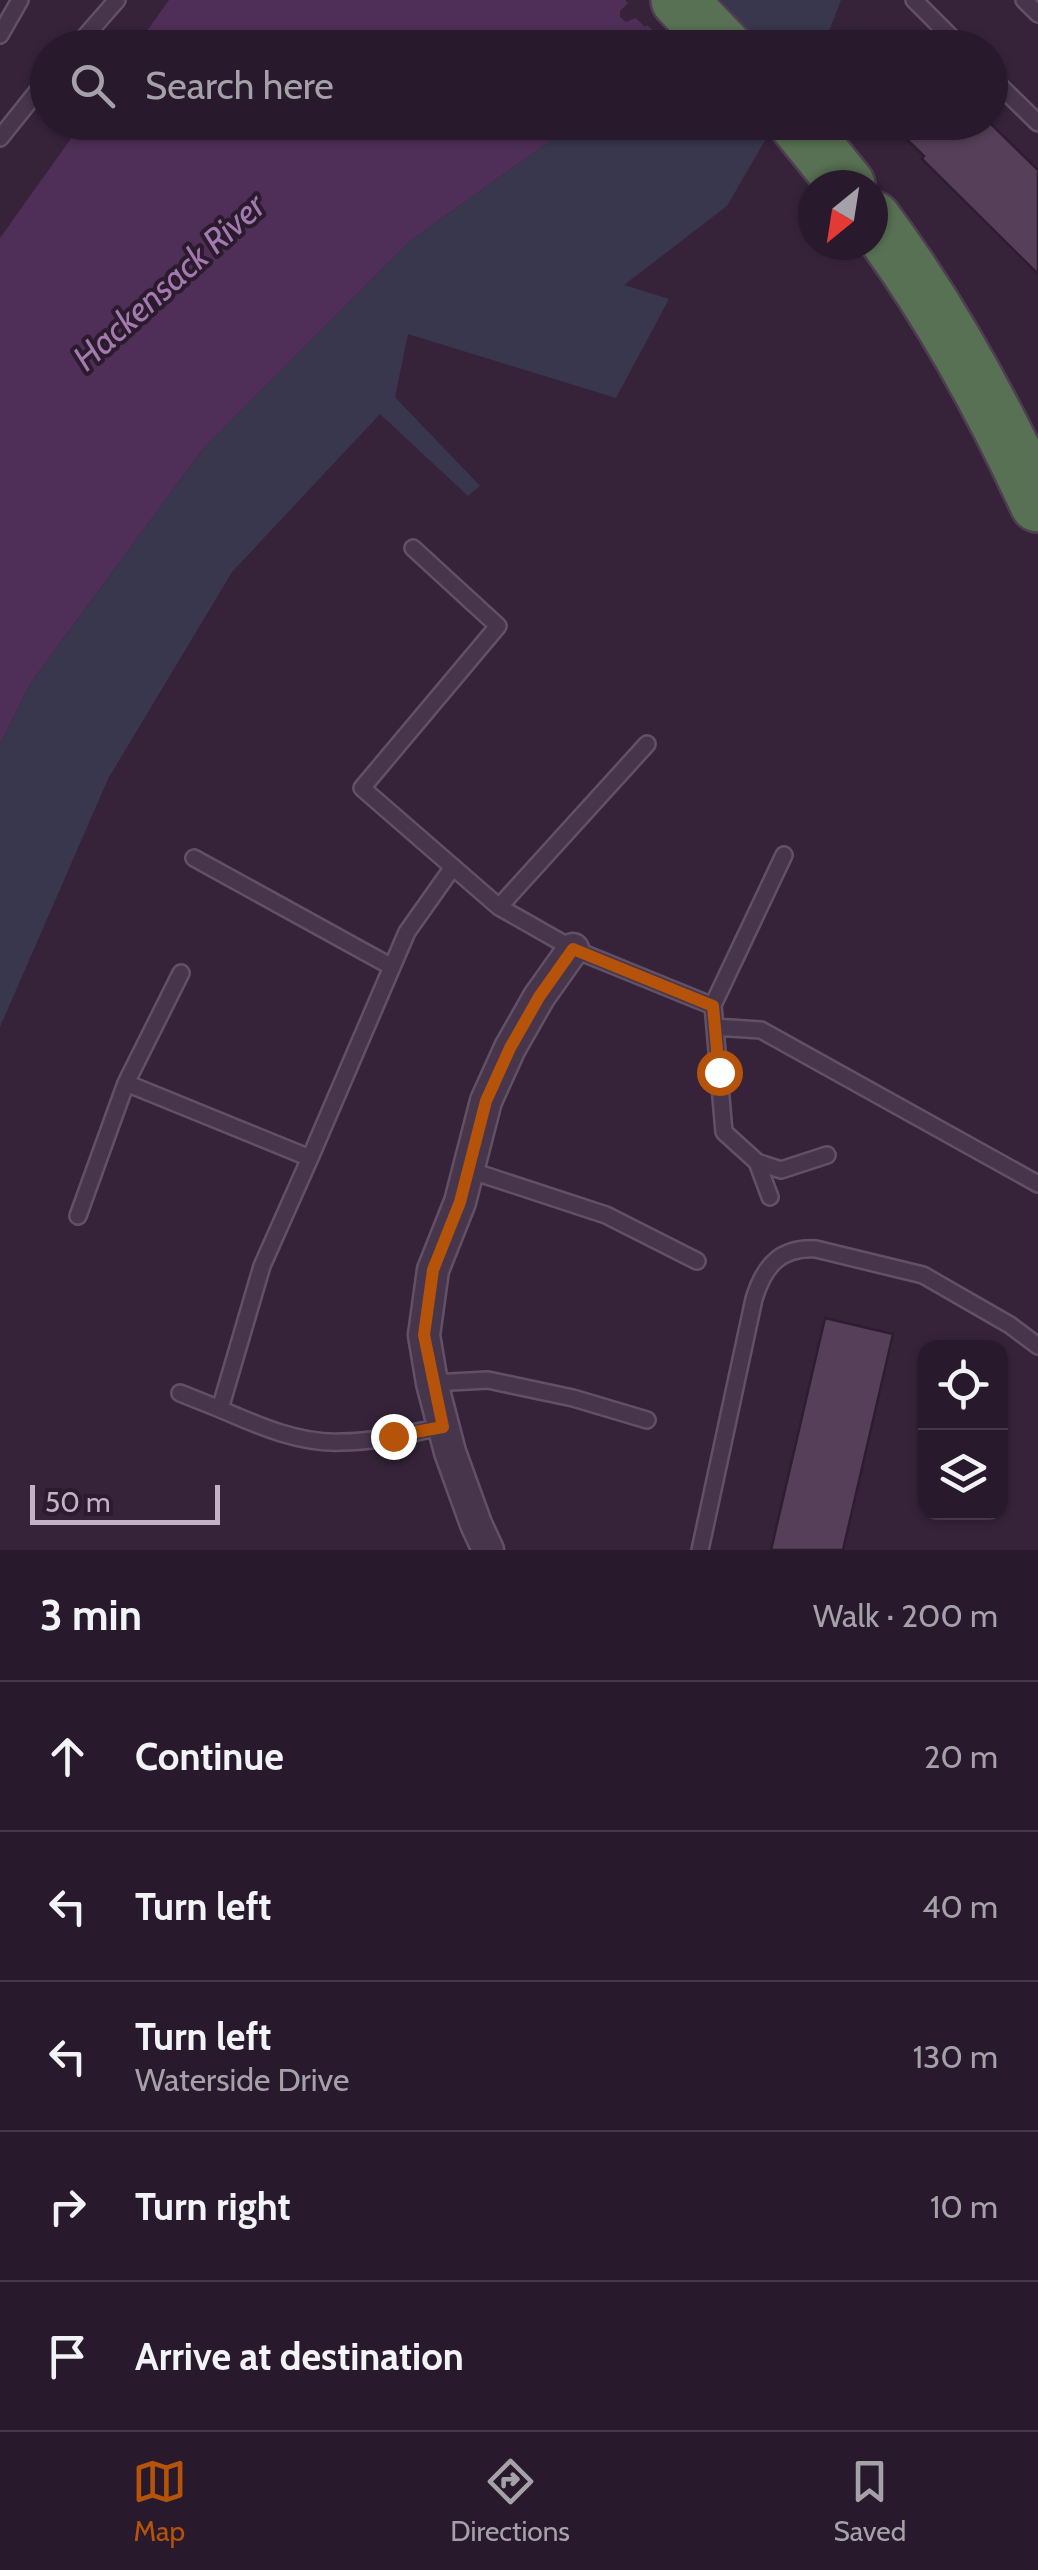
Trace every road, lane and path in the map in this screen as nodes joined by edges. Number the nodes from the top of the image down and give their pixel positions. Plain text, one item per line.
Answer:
1 (20, 0) edge
2 (117, 0) edge
3 (679, 0) edge
4 (914, 0) edge
5 (1024, 0) edge
6 (1038, 14) edge
7 (91, 30) edge
8 (708, 30) edge
9 (944, 30) edge
10 (0, 35) edge
11 (1008, 93) edge
12 (30, 100) edge
13 (1038, 122) edge
14 (0, 138) edge
15 (811, 140) edge
16 (835, 170) edge
17 (888, 240) edge
18 (1038, 504) edge
19 (413, 548) dead end
20 (648, 744) dead end
21 (784, 854) dead end
22 (194, 858) dead end
23 (453, 867) junction
24 (499, 907) junction
25 (573, 949) junction
26 (392, 967) junction
27 (180, 973) dead end
28 (713, 1006) junction
29 (715, 1027) junction
30 (126, 1083) junction
31 (827, 1155) dead end
32 (310, 1158) junction
33 (757, 1162) junction
34 (469, 1170) junction
35 (1038, 1184) edge
36 (770, 1197) dead end
37 (78, 1216) dead end
38 (696, 1261) dead end
39 (1038, 1346) edge
40 (432, 1383) junction
41 (180, 1392) dead end
42 (220, 1409) junction
43 (647, 1420) dead end
44 (443, 1427) junction
45 (488, 1550) edge
46 (700, 1550) edge

1 - 10 lane
2 - 7 lane
3 - 8 highway
4 - 9 lane
5 - 6 lane
11 - 13 lane
12 - 14 lane
15 - 16 highway
17 - 18 highway
19 - 23 lane
20 - 24 lane
21 - 28 lane
22 - 26 lane
23 - 24 lane
23 - 26 lane
24 - 25 lane
25 - 28 lane
25 - 34 street
26 - 32 lane
27 - 30 lane
28 - 29 lane
29 - 33 lane
29 - 35 lane
30 - 32 lane
30 - 37 lane
31 - 33 lane
32 - 42 lane
33 - 36 lane
34 - 38 lane
34 - 40 street
39 - 46 lane
40 - 43 lane
40 - 44 street
41 - 42 lane
42 - 44 lane
44 - 45 street

